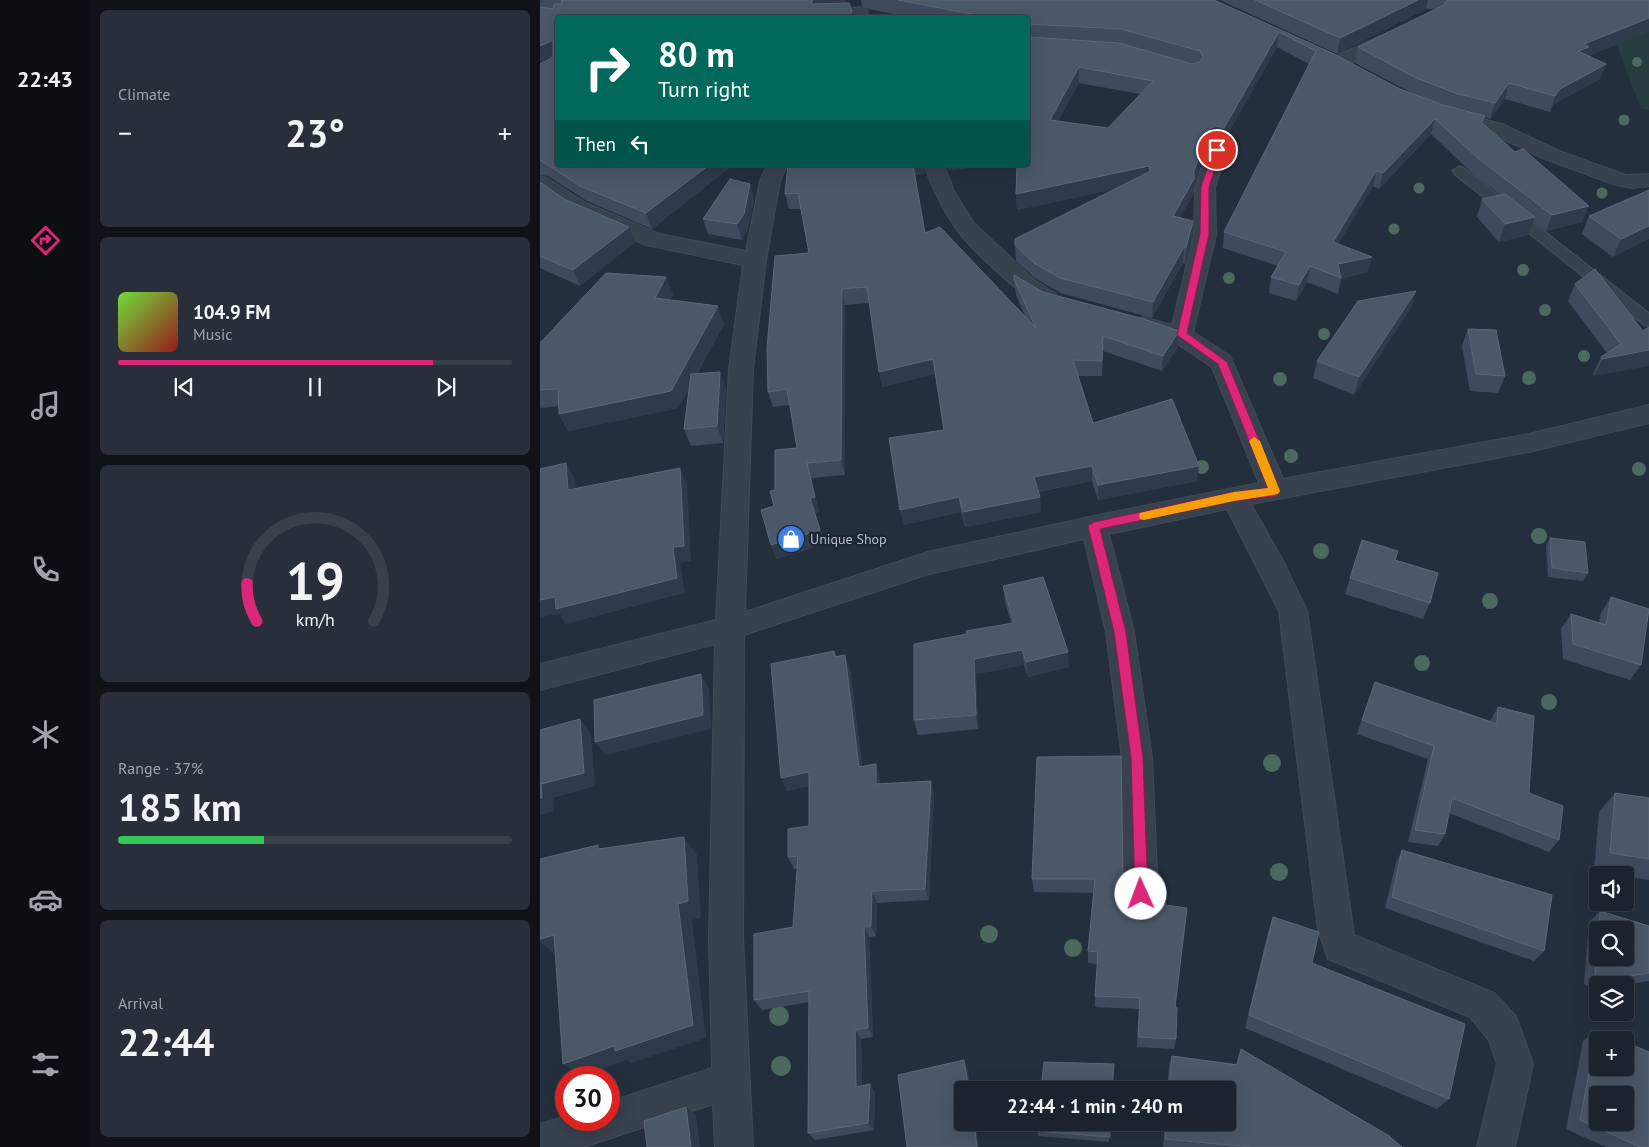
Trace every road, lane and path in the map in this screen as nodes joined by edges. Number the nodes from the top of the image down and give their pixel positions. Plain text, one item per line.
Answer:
1 (859, 10) edge
2 (838, 15) edge
3 (1407, 28) edge
4 (1358, 73) edge
5 (1429, 109) edge
6 (1217, 150) dead end
7 (776, 167) edge
8 (935, 167) edge
9 (1458, 172) dead end
10 (1649, 180) edge
11 (540, 182) edge
12 (755, 260) junction
13 (1071, 306) edge
14 (1126, 320) edge
15 (1649, 321) edge
16 (1182, 335) junction
17 (1649, 414) edge
18 (1275, 491) junction
19 (1234, 497) junction
20 (1094, 526) junction
21 (730, 628) junction
22 (540, 676) edge
23 (1141, 894) dead end
24 (730, 1080) junction
25 (540, 1143) edge
26 (734, 1147) edge
27 (1496, 1147) edge

1 - 2 street
3 - 4 street
5 - 10 street
6 - 16 street
7 - 12 street
8 - 13 street
9 - 15 lane
11 - 12 street
12 - 21 street
14 - 16 street
16 - 18 street
17 - 18 street
18 - 19 street
19 - 20 street
19 - 27 street
20 - 21 street
20 - 23 street
21 - 22 street
21 - 24 street
24 - 25 street
24 - 26 street

